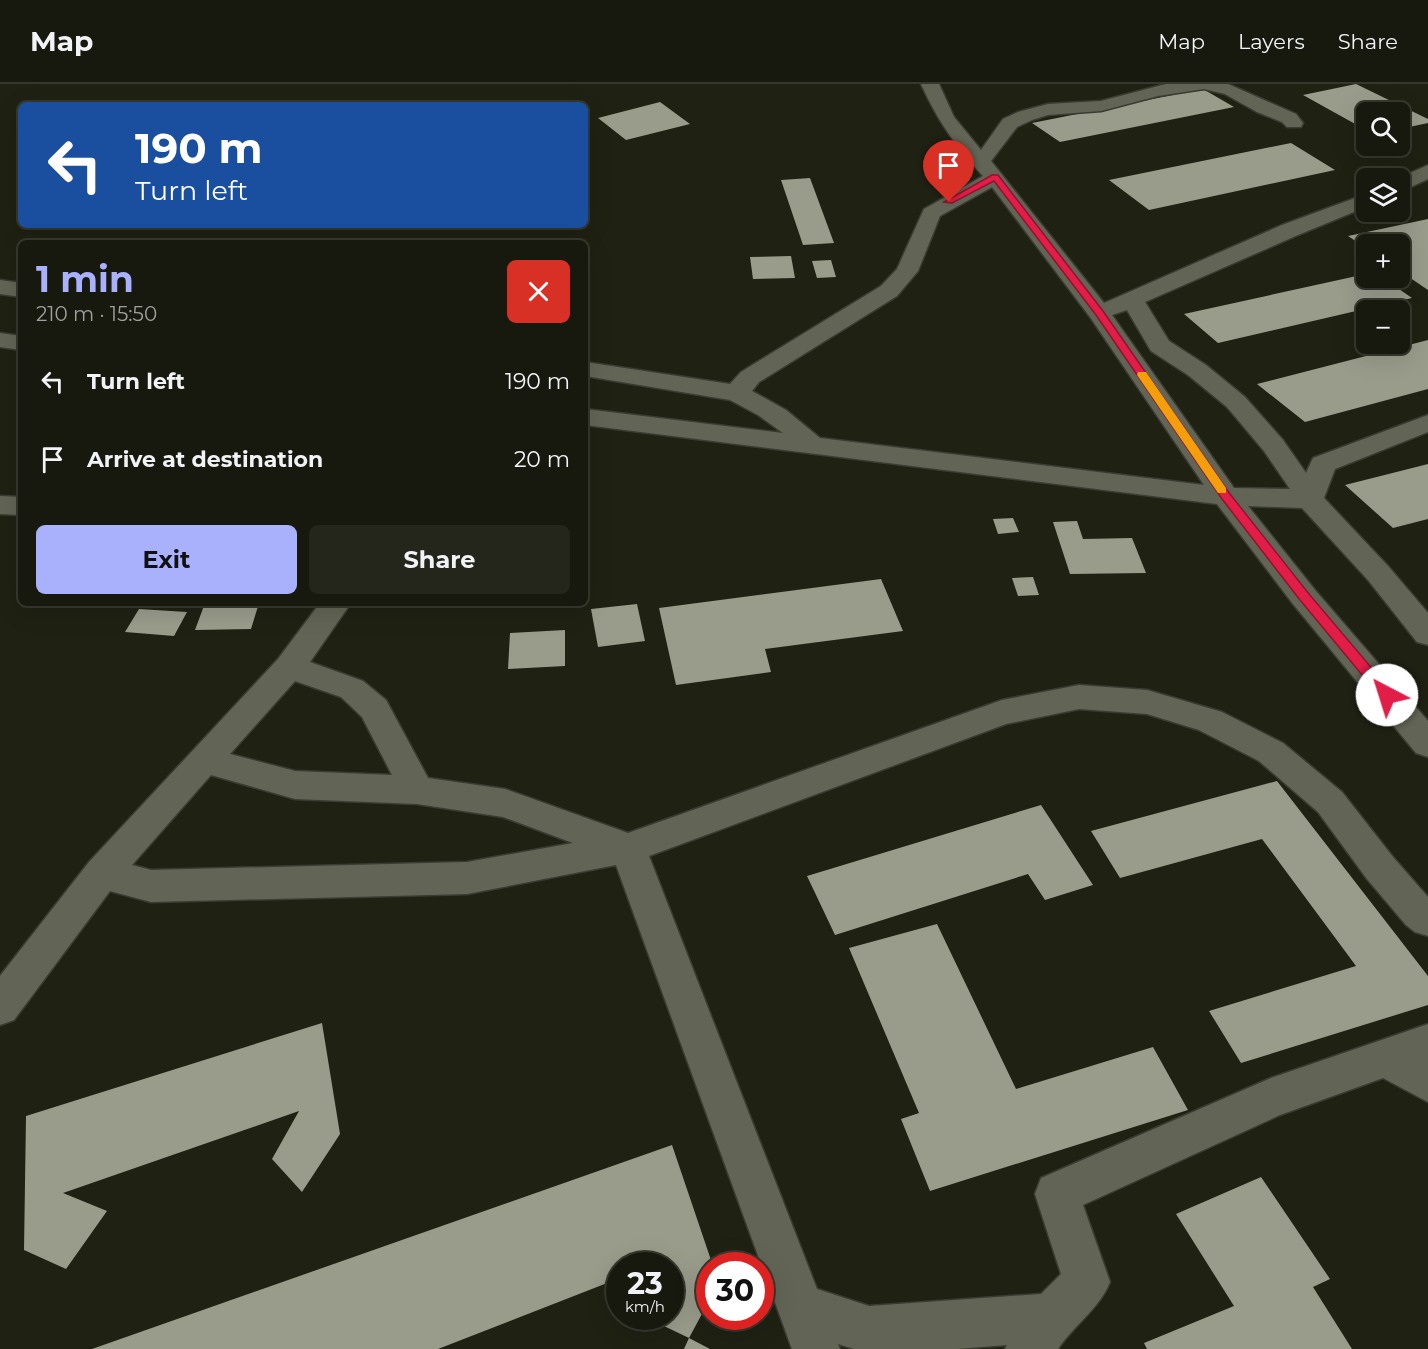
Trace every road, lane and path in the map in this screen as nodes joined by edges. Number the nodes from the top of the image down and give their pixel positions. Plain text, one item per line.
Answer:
1 (1204, 84) edge
2 (938, 86) edge
3 (1149, 87) edge
4 (1294, 123) dead end
5 (978, 161) junction
6 (1428, 171) edge
7 (995, 177) junction
8 (1410, 181) edge
9 (1356, 204) edge
10 (0, 287) edge
11 (18, 290) edge
12 (1132, 300) junction
13 (1099, 314) junction
14 (0, 340) edge
15 (18, 343) edge
16 (1160, 346) junction
17 (1135, 364) junction
18 (588, 369) edge
19 (736, 393) junction
20 (588, 417) edge
21 (1426, 424) edge
22 (813, 445) junction
23 (1226, 496) junction
24 (1310, 499) junction
25 (0, 505) edge
26 (18, 506) edge
27 (334, 606) edge
28 (1428, 634) edge
29 (289, 667) junction
30 (1428, 744) edge
31 (204, 760) junction
32 (417, 790) junction
33 (628, 848) junction
34 (102, 873) junction
35 (1428, 920) edge
36 (0, 1007) edge
37 (1428, 1043) edge
38 (1386, 1058) junction
39 (1428, 1082) edge
40 (809, 1328) edge
41 (1040, 1333) edge

1 - 3 street
1 - 4 street
2 - 5 street
3 - 5 street
5 - 7 street
6 - 8 street
7 - 13 street
7 - 19 street
9 - 12 street
10 - 11 street
12 - 13 street
12 - 16 street
13 - 17 street
14 - 15 street
16 - 17 street
16 - 24 street
17 - 23 street
18 - 19 street
19 - 22 street
20 - 22 street
21 - 24 street
22 - 23 street
23 - 24 street
23 - 30 street
24 - 28 street
25 - 26 street
27 - 29 street
29 - 31 street
29 - 32 street
31 - 32 street
31 - 34 street
32 - 33 street
33 - 34 street
33 - 35 street
33 - 40 street
34 - 36 street
37 - 38 street
38 - 39 street
38 - 41 street
40 - 41 street

